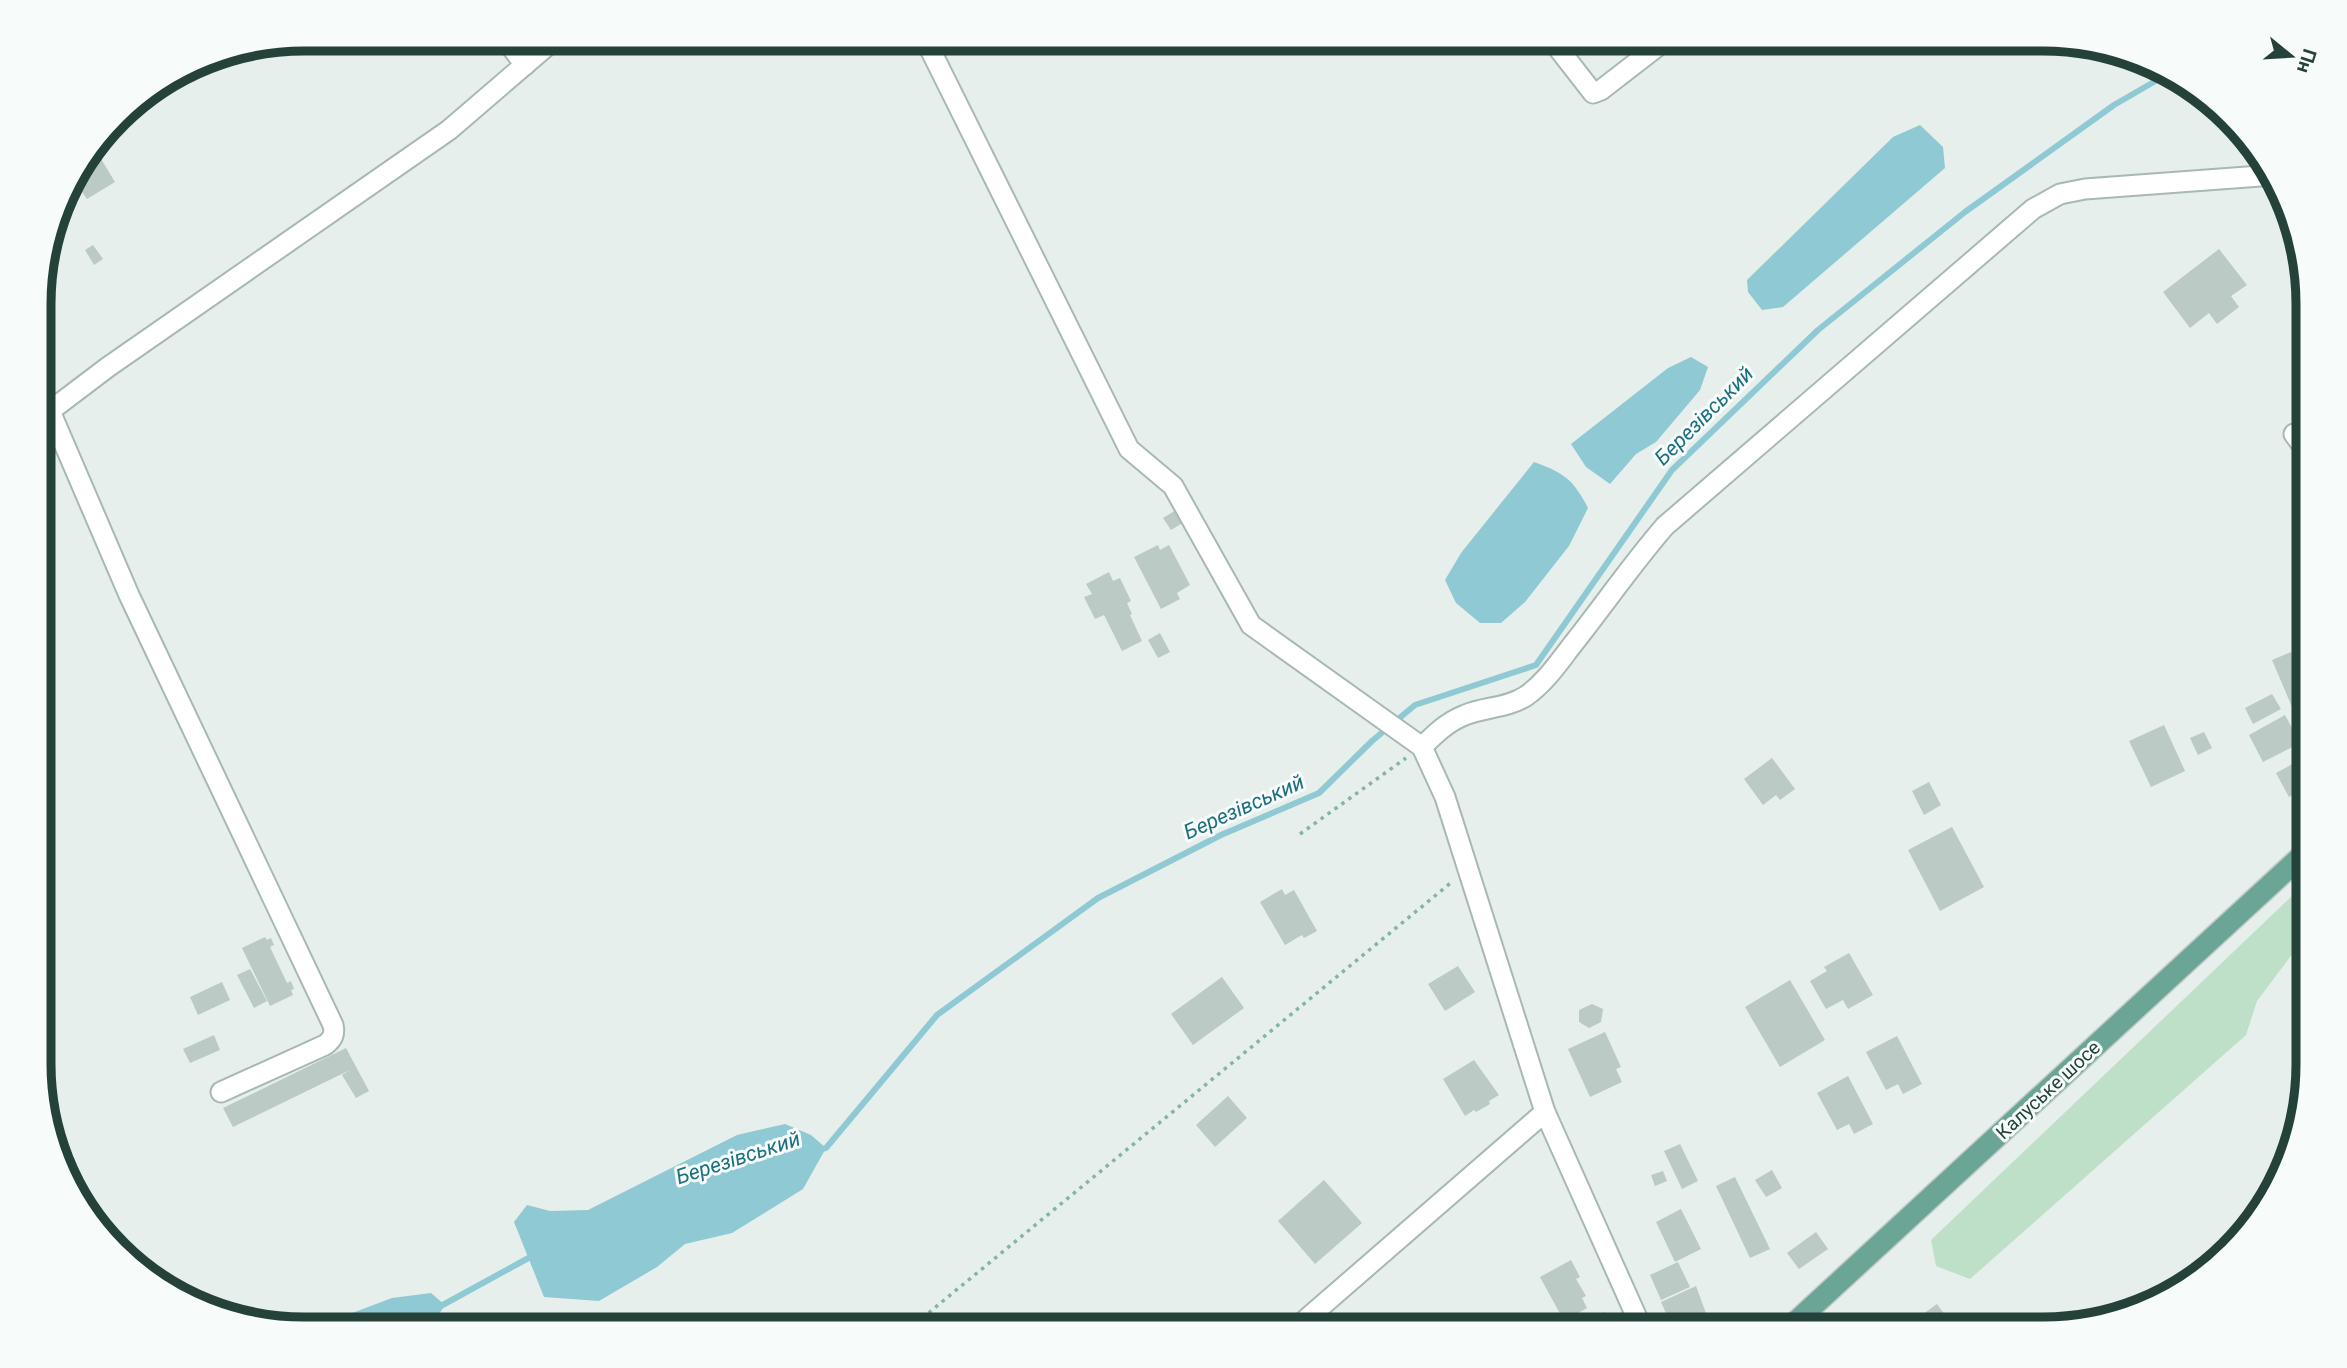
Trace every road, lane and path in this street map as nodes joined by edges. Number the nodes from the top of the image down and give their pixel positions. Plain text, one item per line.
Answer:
1 (515, 51) edge
2 (541, 51) edge
3 (931, 51) edge
4 (1560, 51) edge
5 (1650, 51) edge
6 (525, 65) junction
7 (2261, 176) edge
8 (51, 403) edge
9 (51, 422) edge
10 (2294, 435) dead end
11 (2296, 438) edge
12 (1422, 747) junction
13 (1300, 834) dead end
14 (2296, 861) edge
15 (1468, 868) junction
16 (221, 1092) dead end
17 (1545, 1112) junction
18 (924, 1317) edge
19 (1309, 1317) edge
20 (1638, 1317) edge
21 (1801, 1317) edge

1 - 6 street
2 - 6 street
3 - 12 street
4 - 5 street
6 - 8 street
7 - 12 street
9 - 16 street
10 - 11 street
12 - 13 path
12 - 15 street
14 - 21 main road, Калуське шосе
15 - 17 street
15 - 18 path
17 - 19 street
17 - 20 street

